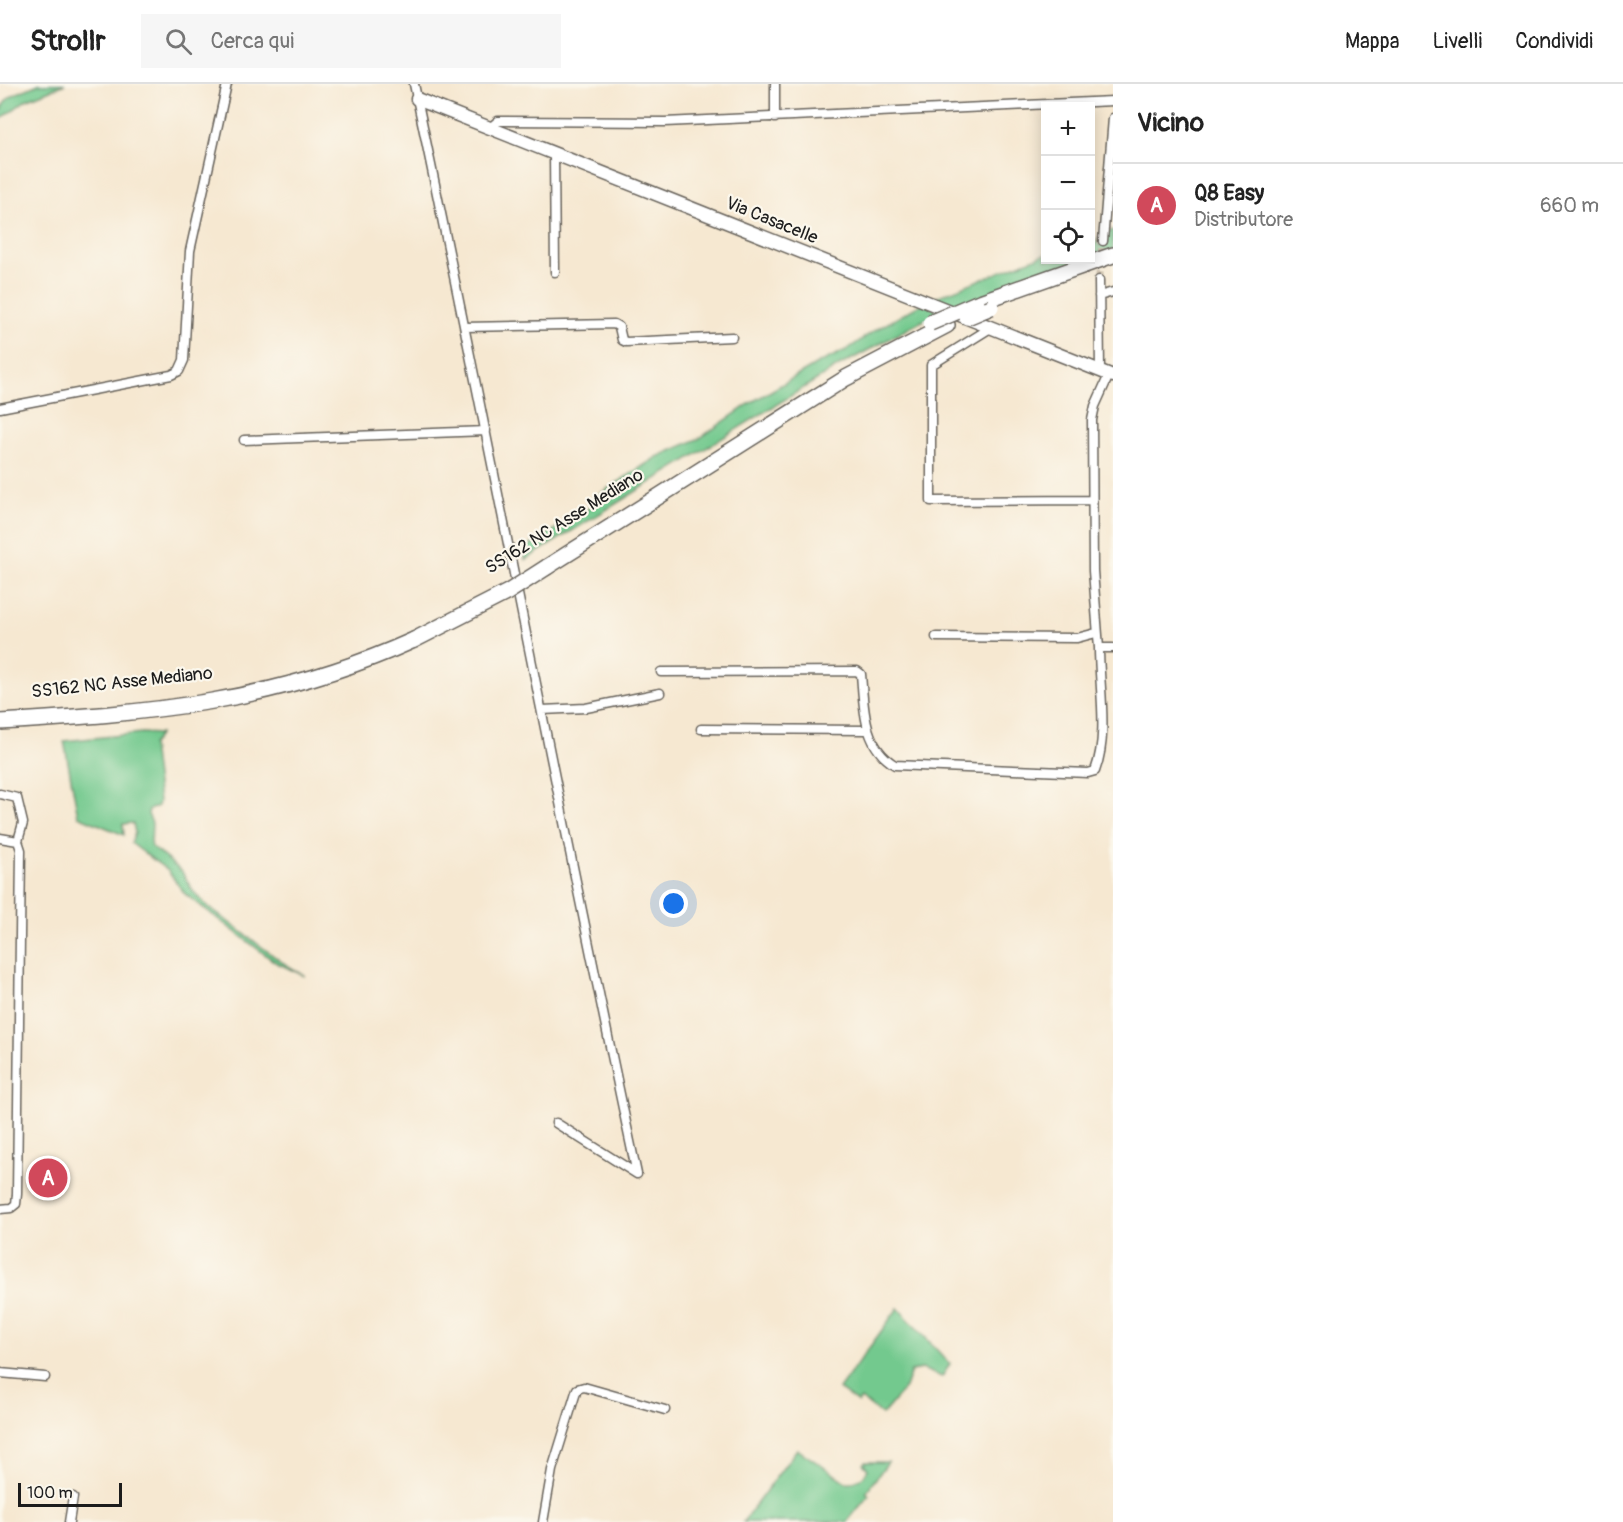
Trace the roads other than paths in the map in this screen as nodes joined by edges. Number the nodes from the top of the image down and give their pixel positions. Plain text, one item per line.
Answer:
1 (227, 84) edge
2 (414, 84) edge
3 (775, 84) edge
4 (417, 99) junction
5 (1113, 101) edge
6 (775, 118) junction
7 (1113, 118) edge
8 (491, 127) junction
9 (554, 152) junction
10 (1103, 241) tunnel mouth
11 (1113, 255) edge
12 (1113, 264) edge
13 (555, 272) dead end
14 (1099, 280) tunnel mouth
15 (1113, 292) edge
16 (1099, 296) junction
17 (984, 305) junction
18 (465, 327) junction
19 (992, 327) junction
20 (732, 337) dead end
21 (1107, 374) edge
22 (0, 408) edge
23 (486, 431) junction
24 (244, 440) dead end
25 (1091, 500) junction
26 (545, 563) junction
27 (1096, 633) junction
28 (936, 637) dead end
29 (1099, 648) junction
30 (1113, 648) edge
31 (661, 672) dead end
32 (660, 693) dead end
33 (542, 710) junction
34 (0, 713) edge
35 (63, 714) junction
36 (0, 722) edge
37 (701, 729) dead end
38 (867, 730) junction
39 (0, 794) edge
40 (0, 838) edge
41 (18, 841) junction
42 (556, 1123) dead end
43 (0, 1209) edge
44 (0, 1373) edge
45 (45, 1377) dead end
46 (665, 1410) dead end
47 (73, 1497) dead end
48 (69, 1522) edge
49 (543, 1522) edge

1 - 22 street
2 - 4 street
3 - 6 street
4 - 8 street, Via Casacelle
4 - 18 street
5 - 6 street
6 - 8 street
7 - 10 street
8 - 9 street, Via Casacelle
9 - 13 street
9 - 19 street, Via Casacelle
11 - 17 highway, SS162 NC Asse Mediano
12 - 17 highway, SS162 NC Asse Mediano
14 - 16 street
15 - 16 street
16 - 21 street
17 - 26 highway, SS162 NC Asse Mediano, bridge
17 - 26 highway, SS162 NC Asse Mediano, bridge
18 - 20 street
18 - 23 street
19 - 21 street, Via Casacelle
19 - 25 street
21 - 25 street
23 - 24 street
23 - 33 street
25 - 27 street
26 - 35 highway, SS162 NC Asse Mediano
27 - 28 street
27 - 29 street
29 - 30 street
29 - 38 street
31 - 38 street
32 - 33 street
33 - 42 street
34 - 35 highway, SS162 NC Asse Mediano
35 - 36 highway, SS162 NC Asse Mediano
37 - 38 street
39 - 41 street
40 - 41 street
41 - 43 street
44 - 45 street
46 - 49 street
47 - 48 street

